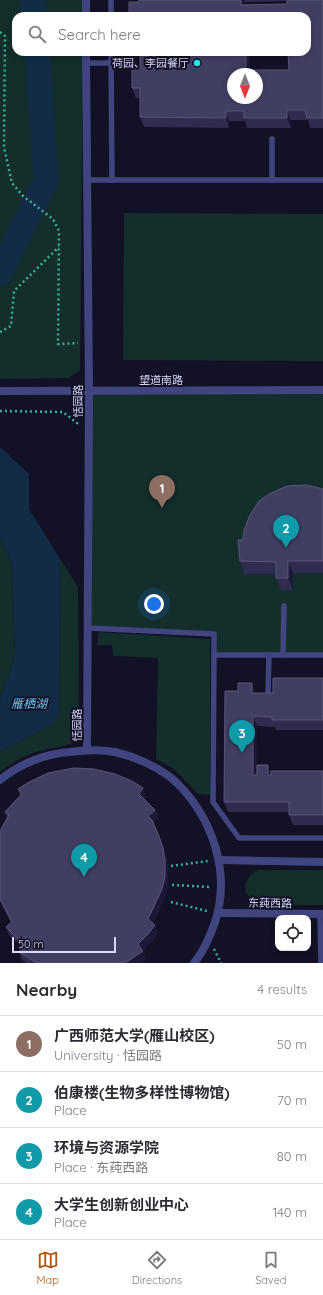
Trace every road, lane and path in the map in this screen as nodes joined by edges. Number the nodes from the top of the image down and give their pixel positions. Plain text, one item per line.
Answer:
1 (86, 0) edge
2 (111, 0) edge
3 (86, 12) edge
4 (111, 12) edge
5 (0, 32) edge
6 (86, 56) edge
7 (111, 56) edge
8 (86, 63) junction
9 (112, 63) junction
10 (272, 139) dead end
11 (87, 180) junction
12 (112, 180) junction
13 (272, 180) junction
14 (323, 180) edge
15 (59, 247) junction
16 (0, 332) edge
17 (89, 342) junction
18 (323, 390) edge
19 (0, 391) edge
20 (89, 391) junction
21 (0, 411) edge
22 (77, 431) dead end
23 (284, 606) dead end
24 (88, 628) junction
25 (214, 655) junction
26 (323, 655) edge
27 (269, 656) junction
28 (282, 656) junction
29 (268, 694) edge
30 (87, 750) junction
31 (0, 780) edge
32 (323, 838) edge
33 (219, 860) junction
34 (323, 862) edge
35 (171, 866) dead end
36 (172, 885) dead end
37 (221, 888) junction
38 (171, 902) dead end
39 (218, 913) junction
40 (322, 914) edge
41 (194, 963) edge
42 (321, 963) edge

1 - 3 street
2 - 4 lane
5 - 15 path
6 - 8 street, 恬园路
7 - 9 lane
8 - 9 lane
8 - 11 street, 恬园路
9 - 12 lane
10 - 13 lane
11 - 12 lane
11 - 17 street, 恬园路
12 - 13 lane
13 - 14 lane
15 - 16 path
15 - 17 path
17 - 20 street, 恬园路
18 - 20 street, 望道南路
19 - 20 street, 望道南路
20 - 24 street, 恬园路
21 - 22 path
23 - 28 lane
24 - 25 lane
24 - 30 street, 恬园路
25 - 27 lane
25 - 32 lane
26 - 28 lane
27 - 28 lane
27 - 29 lane
30 - 31 street
30 - 33 street
33 - 34 street
33 - 35 path
33 - 37 street
36 - 37 path
37 - 39 street
38 - 39 path
39 - 40 street, 东莼西路
39 - 41 street
40 - 42 lane

